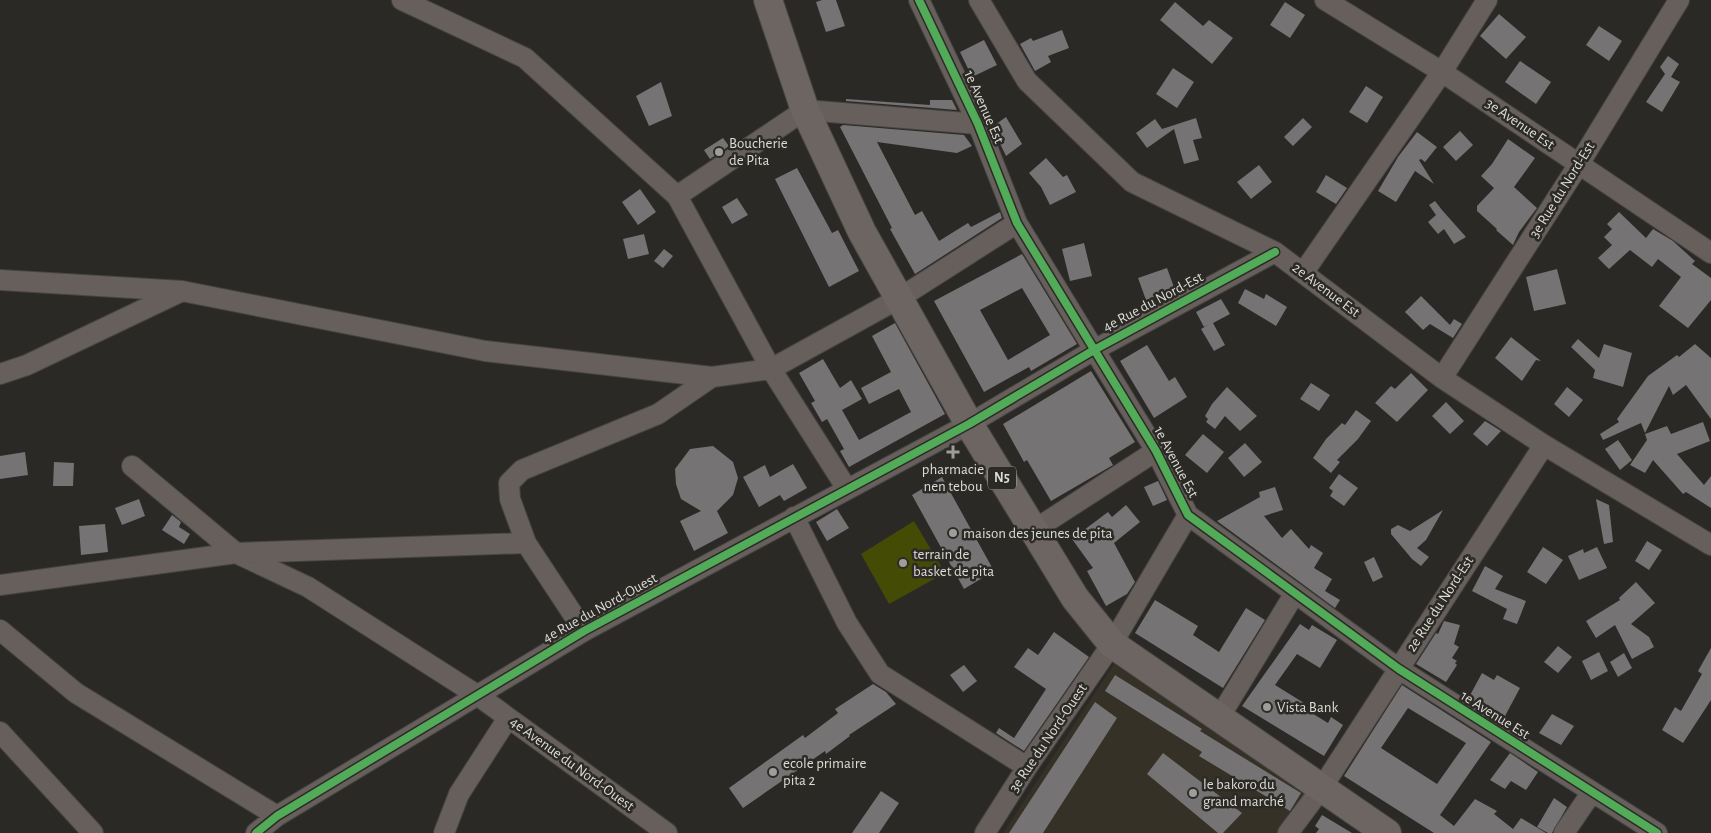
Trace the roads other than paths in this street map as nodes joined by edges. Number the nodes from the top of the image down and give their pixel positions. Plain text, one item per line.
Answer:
1 (402, 0) edge
2 (768, 0) edge
3 (919, 0) edge
4 (979, 0) edge
5 (1325, 0) edge
6 (1487, 0) edge
7 (1679, 0) edge
8 (1442, 72) junction
9 (805, 110) junction
10 (978, 124) junction
11 (1579, 164) junction
12 (677, 196) junction
13 (1017, 223) junction
14 (1275, 252) junction
15 (1711, 253) edge
16 (1303, 273) junction
17 (0, 280) edge
18 (182, 291) junction
19 (898, 299) junction
20 (1094, 350) junction
21 (771, 368) junction
22 (0, 374) edge
23 (712, 377) junction
24 (1442, 378) junction
25 (968, 424) junction
26 (1544, 446) junction
27 (1156, 451) junction
28 (132, 466) dead end
29 (847, 489) junction
30 (1188, 515) junction
31 (794, 517) junction
32 (1034, 530) junction
33 (526, 543) junction
34 (1711, 545) edge
35 (236, 553) junction
36 (0, 585) edge
37 (1295, 594) junction
38 (0, 630) edge
39 (584, 631) junction
40 (1112, 644) junction
41 (1398, 669) junction
42 (476, 695) junction
43 (508, 718) junction
44 (1219, 718) junction
45 (0, 732) edge
46 (1027, 767) junction
47 (1321, 789) junction
48 (1592, 792) junction
49 (277, 816) junction
50 (92, 833) edge
51 (256, 833) edge
52 (444, 833) edge
53 (667, 833) edge
54 (985, 833) edge
55 (1288, 833) edge
56 (1387, 833) edge
57 (1564, 833) edge
58 (1656, 833) edge

1 - 12 street
2 - 9 highway, N5
3 - 10 street, 1e Avenue Est
4 - 14 street, 2e Avenue Est
5 - 8 street, 3e Avenue Est
6 - 8 street
7 - 11 street, 3e Rue du Nord-Est
8 - 11 street, 3e Avenue Est
8 - 16 street
9 - 10 street
9 - 12 street
9 - 19 highway, N5
10 - 13 street, 1e Avenue Est
11 - 15 street, 3e Avenue Est
11 - 24 street, 3e Rue du Nord-Est
12 - 21 street
13 - 19 street
13 - 20 street, 1e Avenue Est
14 - 16 street, 2e Avenue Est
14 - 20 street, 4e Rue du Nord-Est
16 - 24 street, 2e Avenue Est
17 - 18 street
18 - 22 street
18 - 23 street
19 - 21 street
19 - 25 highway, N5
20 - 25 street, 4e Rue du Nord-Est
20 - 27 street, 1e Avenue Est
21 - 23 street
21 - 29 street
23 - 33 street
24 - 26 street, 2e Avenue Est
25 - 29 street, 4e Rue du Nord-Ouest
25 - 32 highway, N5
26 - 34 street, 2e Avenue Est
26 - 41 street, 2e Rue du Nord-Est
27 - 30 street, 1e Avenue Est
27 - 32 street
28 - 35 street, 4e Avenue du Nord-Ouest
29 - 31 street, 4e Rue du Nord-Ouest
30 - 37 street, 1e Avenue Est
30 - 40 street, 3e Rue du Nord-Ouest
31 - 39 street, 4e Rue du Nord-Ouest
31 - 46 street
32 - 40 highway, N5
33 - 35 street
33 - 39 street
35 - 36 street
35 - 42 street, 4e Avenue du Nord-Ouest
37 - 41 street, 1e Avenue Est
37 - 44 street
38 - 49 street
39 - 42 street, 4e Rue du Nord-Ouest
40 - 44 highway, N5
40 - 46 street, 3e Rue du Nord-Ouest
41 - 47 street, 2e Rue du Nord-Est
41 - 48 street, 1e Avenue Est
42 - 43 street, 4e Avenue du Nord-Ouest
42 - 49 street, 4e Rue du Nord-Ouest
43 - 52 street
43 - 53 street, 4e Avenue du Nord-Ouest
44 - 47 highway, N5
45 - 50 street
46 - 54 street, 3e Rue du Nord-Ouest
47 - 55 street, 2e Rue du Nord-Est
47 - 56 highway, N5
48 - 57 street
48 - 58 street, 1e Avenue Est
49 - 51 street, 4e Rue du Nord-Ouest

